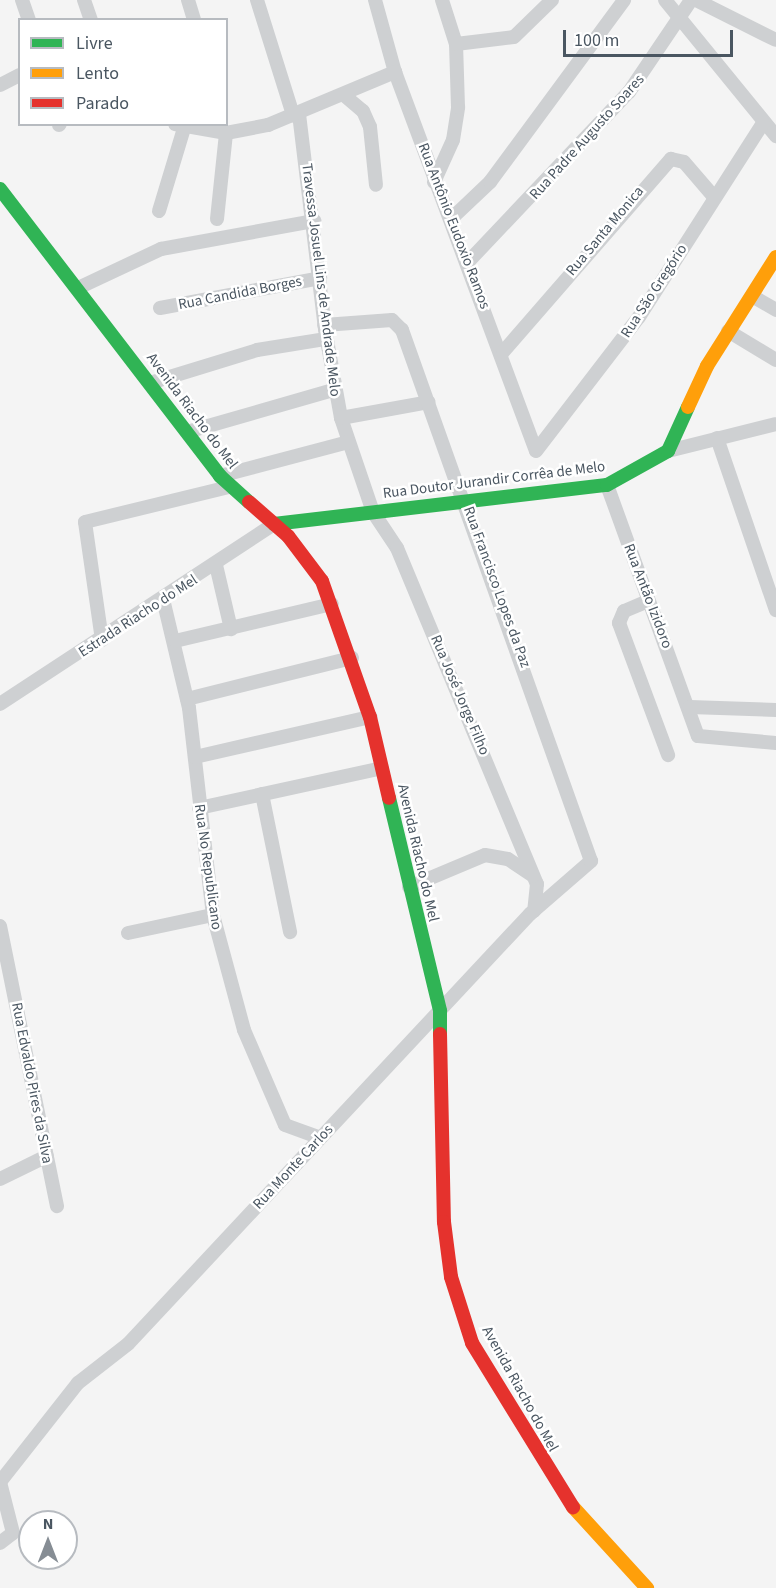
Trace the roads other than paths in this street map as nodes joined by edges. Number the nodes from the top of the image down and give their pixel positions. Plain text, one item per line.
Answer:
1 (22, 0) edge
2 (84, 0) edge
3 (188, 0) edge
4 (257, 0) edge
5 (375, 0) edge
6 (442, 0) edge
7 (552, 0) edge
8 (624, 0) edge
9 (665, 0) edge
10 (691, 0) edge
11 (696, 0) edge
12 (28, 18) edge
13 (89, 18) edge
14 (193, 18) edge
15 (681, 19) junction
16 (776, 40) edge
17 (456, 44) junction
18 (395, 72) junction
19 (18, 76) edge
20 (0, 86) edge
21 (345, 96) junction
22 (296, 115) junction
23 (763, 123) junction
24 (179, 126) edge
25 (228, 129) edge
26 (776, 136) edge
27 (434, 182) junction
28 (376, 185) dead end
29 (0, 189) edge
30 (714, 197) junction
31 (159, 211) dead end
32 (217, 219) dead end
33 (451, 219) junction
34 (314, 221) junction
35 (776, 259) edge
36 (468, 262) junction
37 (320, 278) junction
38 (78, 288) junction
39 (752, 296) junction
40 (160, 308) dead end
41 (776, 310) edge
42 (324, 325) junction
43 (728, 331) junction
44 (326, 339) junction
45 (503, 352) junction
46 (776, 360) edge
47 (150, 383) junction
48 (333, 390) junction
49 (429, 402) junction
50 (341, 418) junction
51 (776, 424) edge
52 (187, 432) junction
53 (717, 438) junction
54 (349, 442) junction
55 (536, 451) joint
56 (668, 452) junction
57 (220, 476) junction
58 (607, 485) junction
59 (229, 487) junction
60 (466, 503) junction
61 (374, 512) junction
62 (274, 524) junction
63 (216, 565) junction
64 (163, 599) junction
65 (648, 601) junction
66 (332, 604) junction
67 (776, 610) edge
68 (231, 629) junction
69 (102, 640) junction
70 (175, 641) junction
71 (352, 658) junction
72 (187, 699) junction
73 (0, 704) edge
74 (690, 707) junction
75 (776, 711) edge
76 (370, 717) junction
77 (776, 743) edge
78 (668, 755) dead end
79 (195, 757) junction
80 (382, 768) junction
81 (262, 794) junction
82 (199, 808) junction
83 (592, 857) joint
84 (535, 880) junction
85 (409, 886) junction
86 (555, 893) junction
87 (534, 911) junction
88 (213, 915) junction
89 (0, 926) edge
90 (290, 932) dead end
91 (128, 933) dead end
92 (440, 1011) junction
93 (320, 1138) junction
94 (47, 1156) junction
95 (0, 1179) edge
96 (57, 1206) dead end
97 (0, 1482) edge
98 (0, 1543) edge
99 (647, 1588) edge

1 - 12 street
2 - 13 street
3 - 14 street
4 - 22 street, Travessa Josuel Lins de Andrade Melo
5 - 18 street, Rua Antônio Eudoxio Ramos
6 - 17 street
7 - 17 street
8 - 33 street
9 - 15 street
10 - 15 street, Rua Padre Augusto Soares
11 - 16 street
15 - 23 street
15 - 36 street, Rua Padre Augusto Soares
17 - 27 street
18 - 21 street
18 - 27 street, Rua Antônio Eudoxio Ramos
19 - 20 street
21 - 22 street
21 - 28 street
22 - 25 street
22 - 34 street, Travessa Josuel Lins de Andrade Melo
23 - 26 street
23 - 30 street, Rua São Gregório
24 - 25 street
24 - 31 street
25 - 32 street
27 - 33 street, Rua Antônio Eudoxio Ramos
29 - 38 street, Avenida Riacho do Mel
30 - 45 street, Rua Santa Monica
30 - 55 street, Rua São Gregório
33 - 36 street, Rua Antônio Eudoxio Ramos
34 - 37 street, Travessa Josuel Lins de Andrade Melo
34 - 38 street
35 - 39 street
36 - 45 street, Rua Antônio Eudoxio Ramos
37 - 40 street, Rua Candida Borges
37 - 42 street, Travessa Josuel Lins de Andrade Melo
38 - 47 street, Avenida Riacho do Mel
39 - 41 street
39 - 43 street
42 - 44 street, Travessa Josuel Lins de Andrade Melo
42 - 49 street, Rua Francisco Lopes da Paz
43 - 46 street
43 - 56 street
44 - 47 street
44 - 48 street, Travessa Josuel Lins de Andrade Melo
45 - 55 street, Rua Antônio Eudoxio Ramos
47 - 52 street, Avenida Riacho do Mel
48 - 50 street, Travessa Josuel Lins de Andrade Melo
48 - 52 street
49 - 50 street
49 - 60 street, Rua Francisco Lopes da Paz
50 - 54 street, Travessa Josuel Lins de Andrade Melo
51 - 53 street
52 - 57 street, Avenida Riacho do Mel
53 - 56 street
53 - 67 street
54 - 57 street
54 - 61 street, Travessa Josuel Lins de Andrade Melo
56 - 58 street, Rua Doutor Jurandir Corrêa de Melo
57 - 59 street, Avenida Riacho do Mel
58 - 60 street, Rua Doutor Jurandir Corrêa de Melo
58 - 65 street, Rua Antão Izidoro
59 - 62 street, Avenida Riacho do Mel
59 - 69 street
60 - 61 street, Rua Doutor Jurandir Corrêa de Melo
60 - 83 street, Rua Francisco Lopes da Paz
61 - 62 street, Rua Doutor Jurandir Corrêa de Melo
61 - 84 street, Rua José Jorge Filho
62 - 63 street, Estrada Riacho do Mel
62 - 66 street, Avenida Riacho do Mel
63 - 64 street, Estrada Riacho do Mel
63 - 68 street
64 - 69 street, Estrada Riacho do Mel
64 - 70 street, Rua No Republicano
65 - 74 street, Rua Antão Izidoro
65 - 78 street
66 - 68 street
66 - 71 street, Avenida Riacho do Mel
68 - 70 street
69 - 73 street, Estrada Riacho do Mel
70 - 72 street, Rua No Republicano
71 - 72 street
71 - 76 street, Avenida Riacho do Mel
72 - 79 street, Rua No Republicano
74 - 75 street
74 - 77 street, Rua Antão Izidoro
76 - 79 street
76 - 80 street, Avenida Riacho do Mel
79 - 82 street, Rua No Republicano
80 - 81 street
80 - 85 street, Avenida Riacho do Mel
81 - 82 street
81 - 90 street
82 - 88 street, Rua No Republicano
83 - 86 street, Rua Monte Carlos
84 - 85 street
84 - 86 street
84 - 87 street, Rua José Jorge Filho
85 - 92 street, Avenida Riacho do Mel
86 - 87 street, Rua Monte Carlos
87 - 92 street, Rua Monte Carlos
88 - 91 street
88 - 93 street, Rua No Republicano
89 - 94 street, Rua Edvaldo Pires da Silva
92 - 93 street, Rua Monte Carlos
92 - 99 street, Avenida Riacho do Mel
93 - 97 street, Rua Monte Carlos
94 - 95 street
94 - 96 street, Rua Edvaldo Pires da Silva
97 - 98 street

